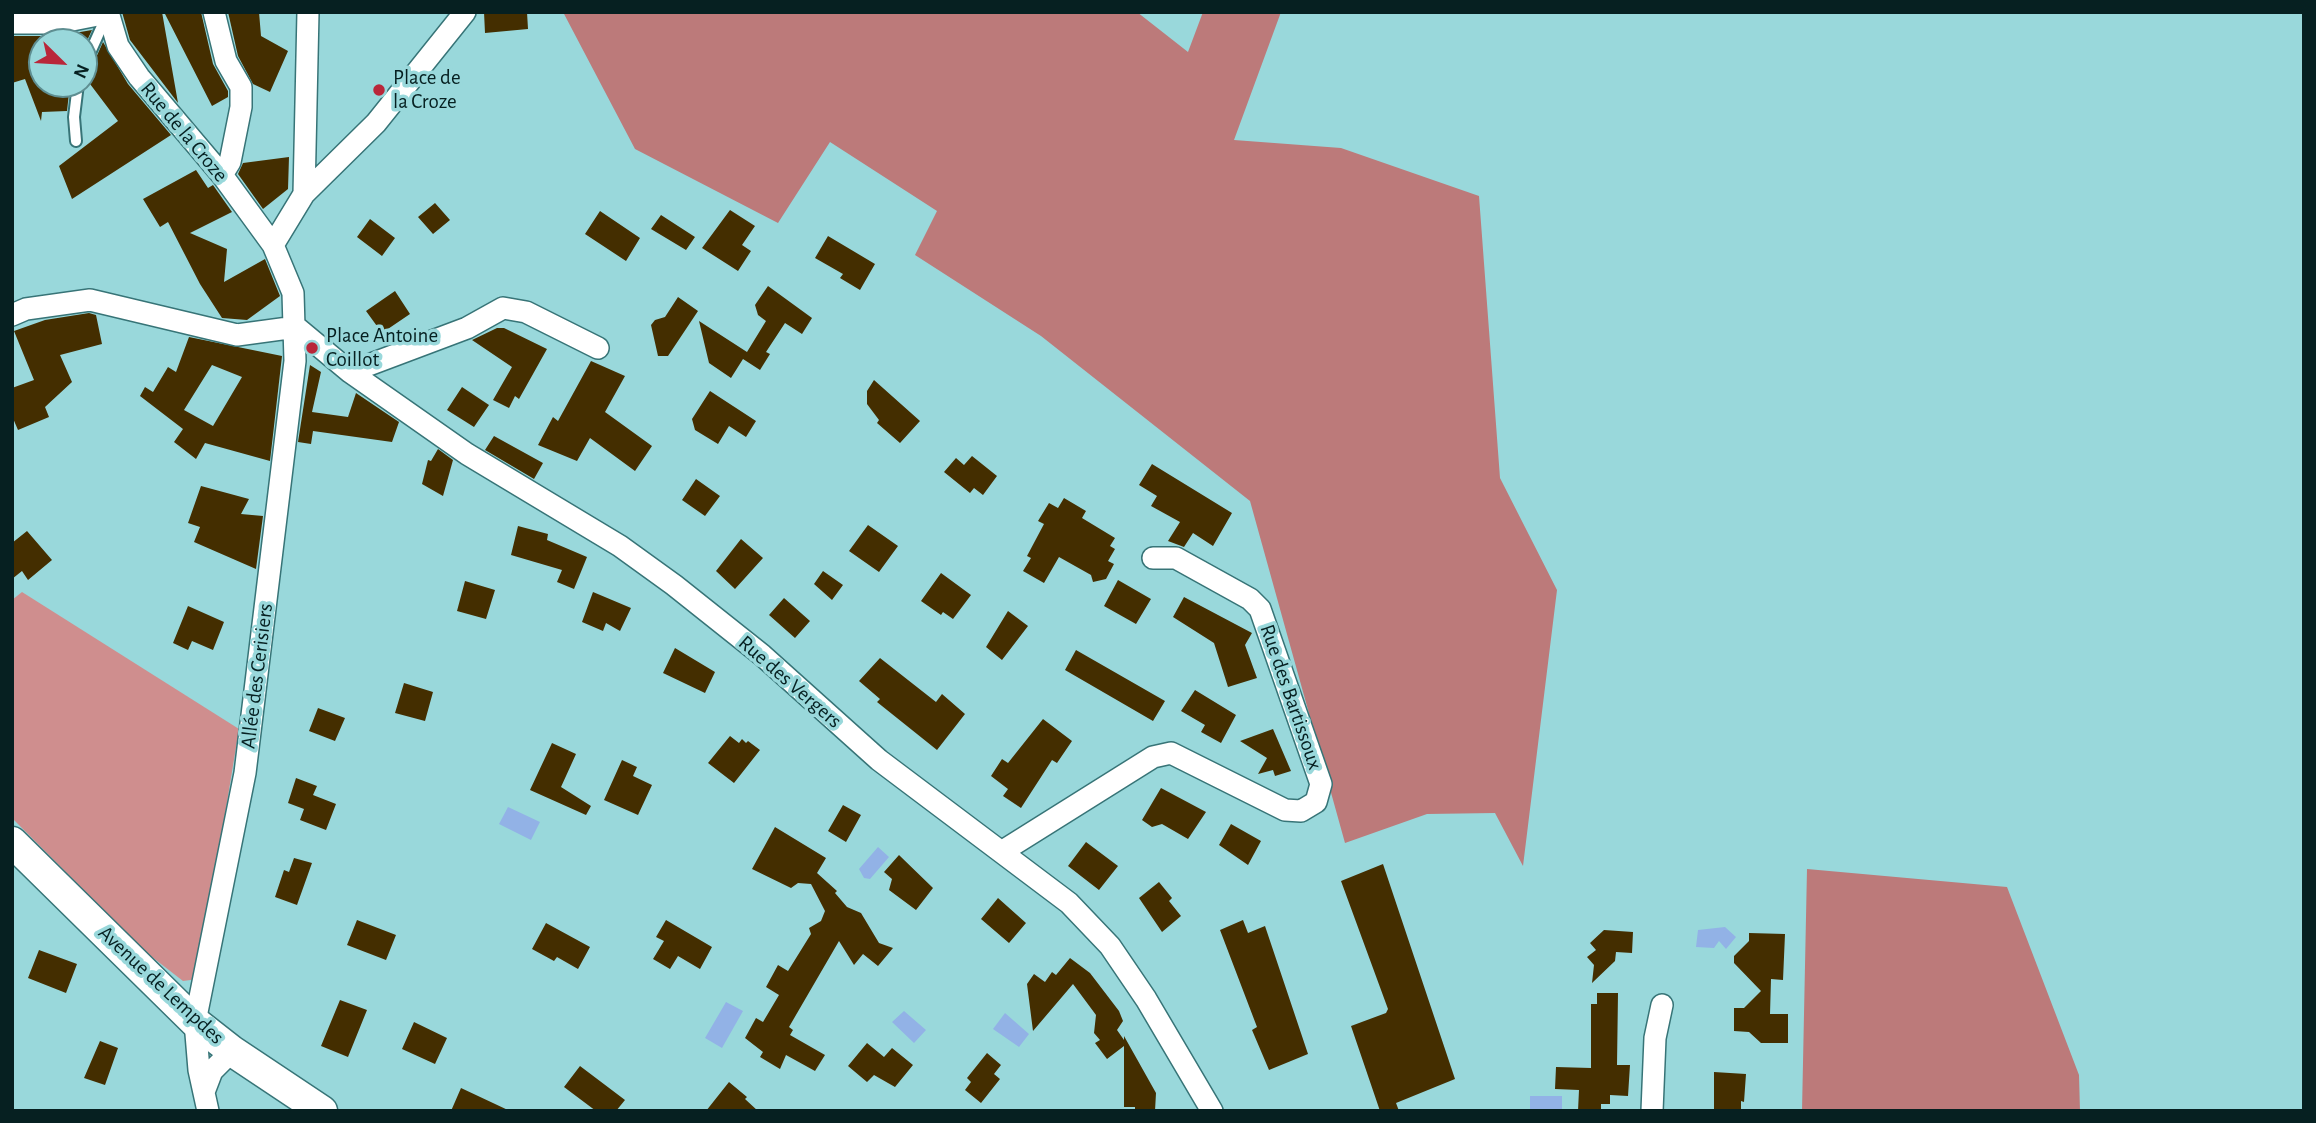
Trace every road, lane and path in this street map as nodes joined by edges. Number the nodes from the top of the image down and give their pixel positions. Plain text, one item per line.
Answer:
1 (214, 12) edge
2 (465, 12) edge
3 (108, 13) edge
4 (308, 22) edge
5 (12, 23) edge
6 (98, 35) edge
7 (76, 98) edge
8 (76, 141) dead end
9 (222, 176) junction
10 (304, 194) junction
11 (273, 245) junction
12 (12, 315) edge
13 (296, 327) junction
14 (598, 348) dead end
15 (350, 372) junction
16 (1153, 558) dead end
17 (13, 845) edge
18 (1003, 851) junction
19 (1662, 1005) dead end
20 (195, 1022) junction
21 (232, 1051) junction
22 (206, 1102) edge
23 (322, 1111) edge
24 (1212, 1111) edge
25 (1652, 1111) edge

1 - 9 street
2 - 10 street
3 - 5 street
3 - 6 lane
3 - 9 street, Rue de la Croze
4 - 10 street
7 - 8 lane
9 - 11 street, Rue de la Croze
10 - 11 street
11 - 13 street
12 - 13 street
13 - 15 street, Rue des Vergers
13 - 20 street, Allée des Cerisiers
14 - 15 street
15 - 18 street, Rue des Vergers
16 - 18 street, Rue des Bartissoux
17 - 20 street, Avenue de Lempdes
18 - 24 street, Rue des Vergers
19 - 25 street
20 - 21 street, Avenue de Lempdes
20 - 22 street, Allée des Cerisiers
21 - 22 street
21 - 23 street, Avenue de Lempdes

